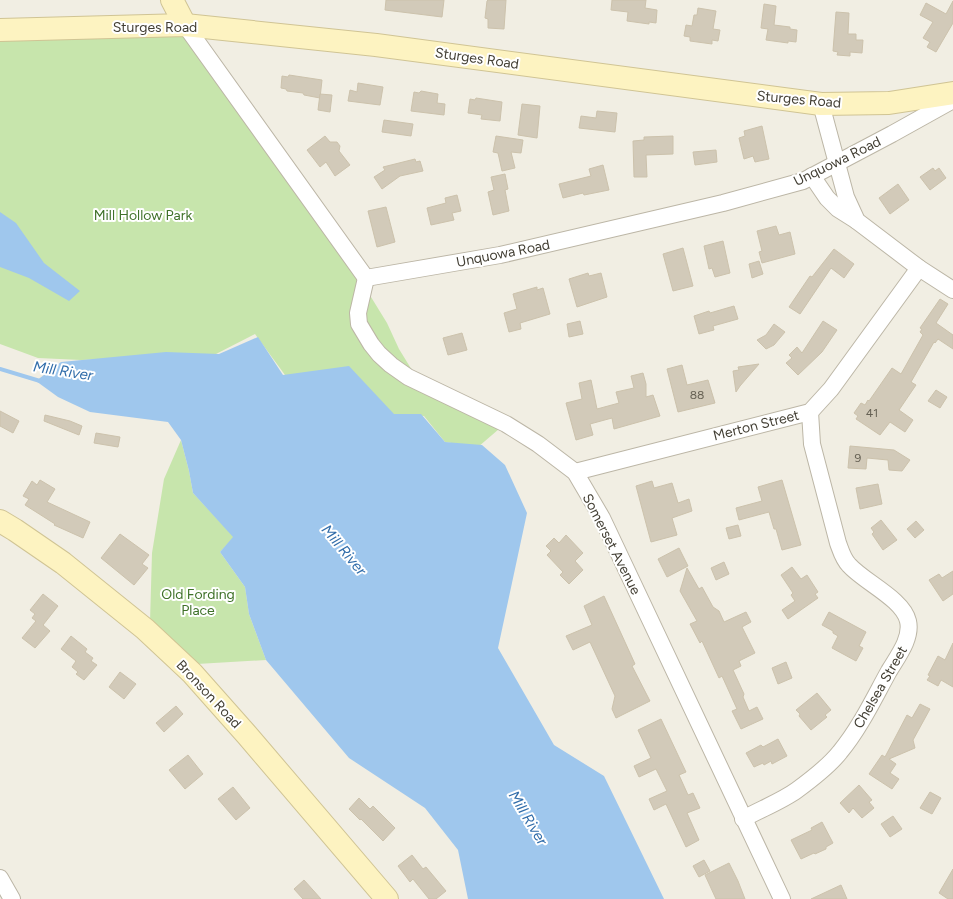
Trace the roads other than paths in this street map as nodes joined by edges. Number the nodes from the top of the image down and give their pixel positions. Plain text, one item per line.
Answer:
1 (172, 0) edge
2 (185, 25) junction
3 (0, 30) edge
4 (953, 93) edge
5 (953, 100) edge
6 (821, 104) junction
7 (837, 164) junction
8 (812, 176) junction
9 (857, 221) junction
10 (919, 268) junction
11 (366, 278) junction
12 (953, 290) edge
13 (810, 412) junction
14 (575, 472) junction
15 (0, 521) edge
16 (743, 819) junction
17 (0, 878) edge
18 (12, 899) edge
19 (387, 899) edge
20 (782, 899) edge

1 - 2 main road
2 - 3 main road, Sturges Road
2 - 6 main road, Sturges Road
2 - 11 street
4 - 6 main road, Sturges Road
5 - 7 street, Unquowa Road
6 - 7 street
7 - 8 street, Unquowa Road
7 - 9 street
8 - 9 street
8 - 11 street, Unquowa Road
9 - 10 street
10 - 12 street
10 - 13 street, Merton Street
11 - 14 street, Somerset Avenue
13 - 14 street, Merton Street
13 - 16 street, Chelsea Street
14 - 16 street, Somerset Avenue
15 - 19 main road, Bronson Road
16 - 20 street, Somerset Avenue
17 - 18 street

